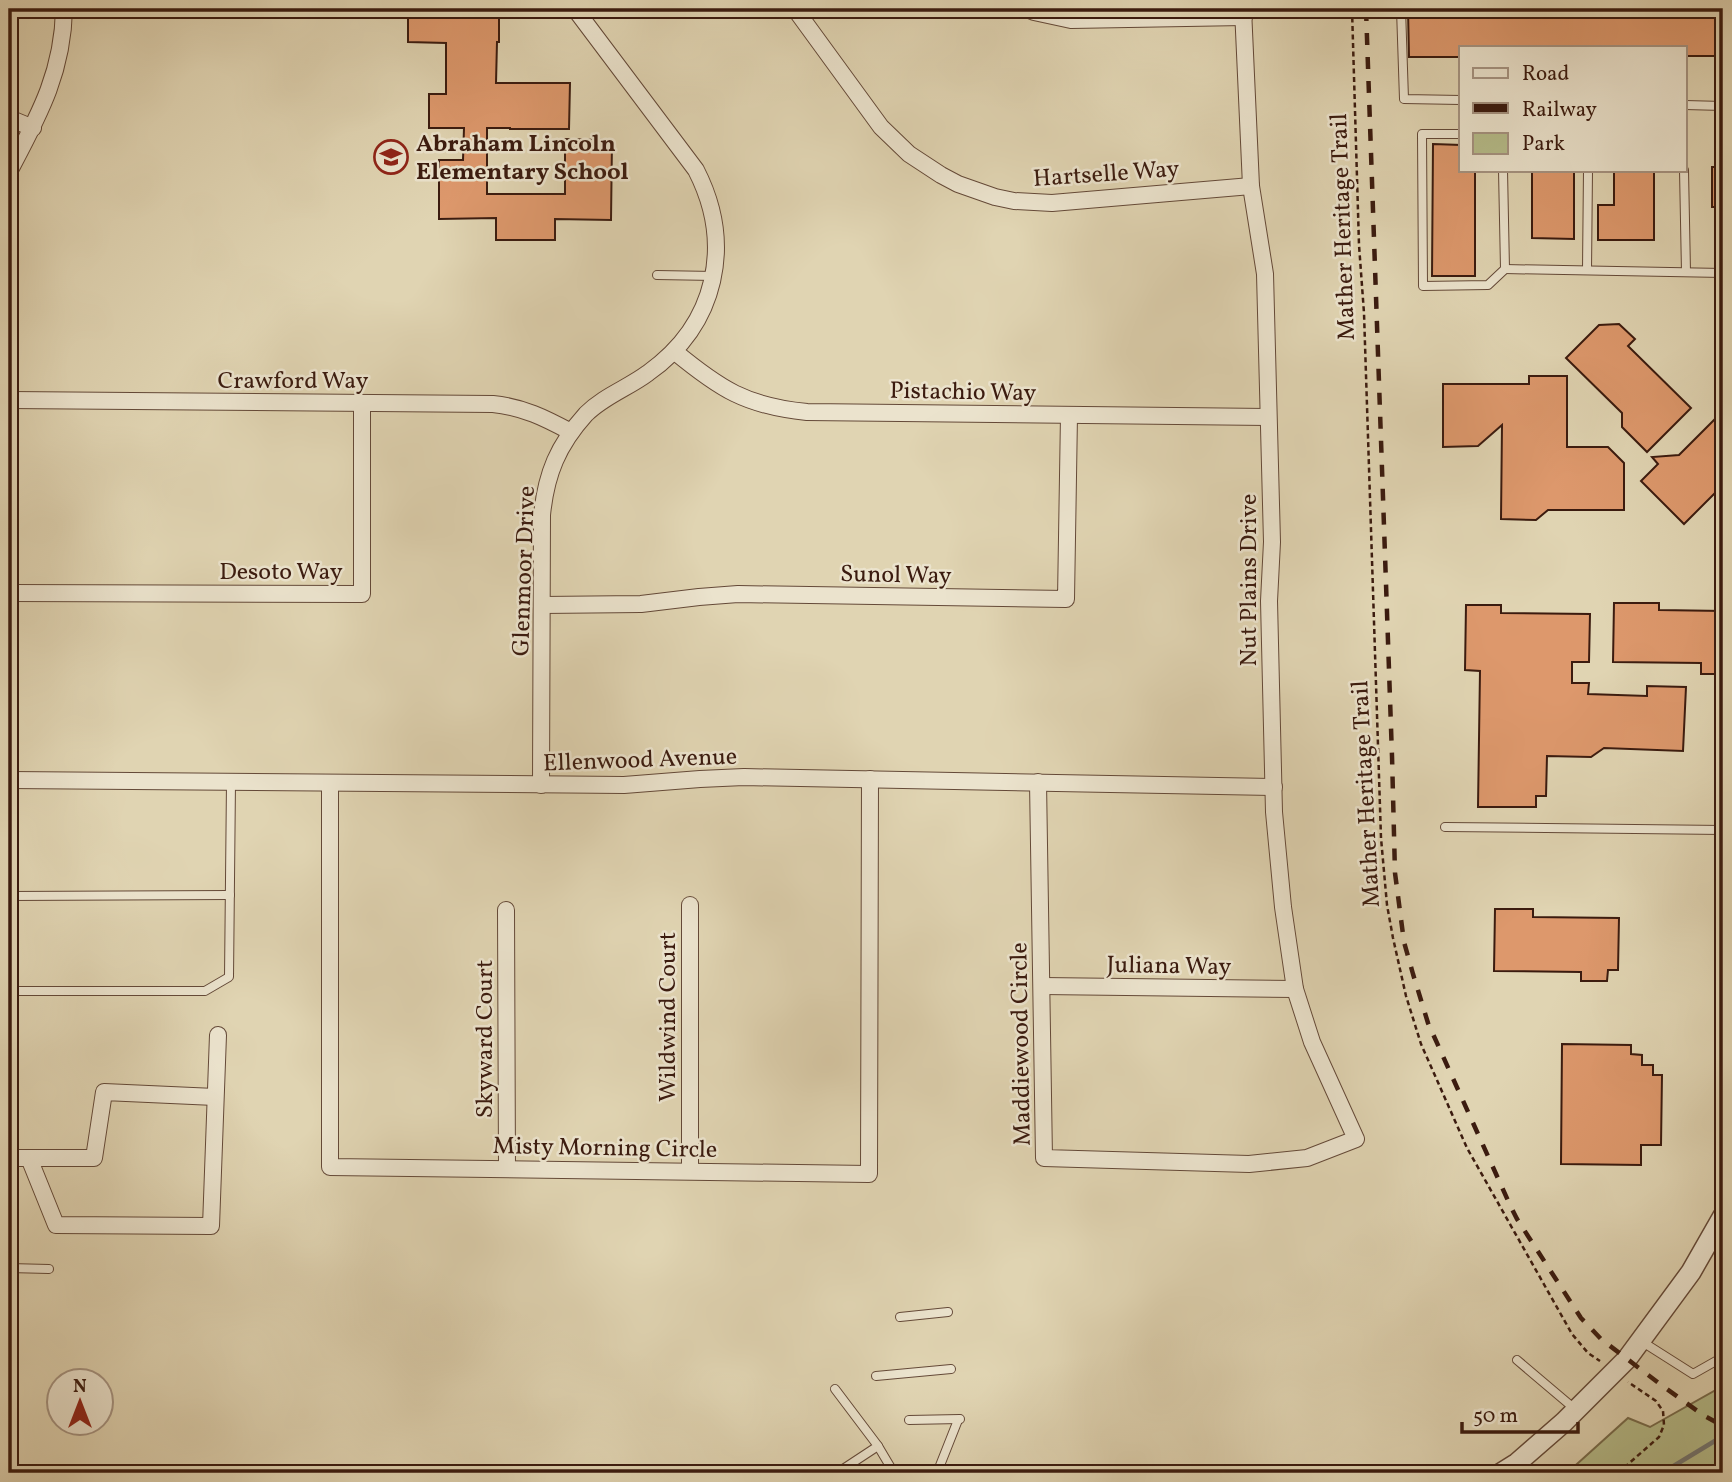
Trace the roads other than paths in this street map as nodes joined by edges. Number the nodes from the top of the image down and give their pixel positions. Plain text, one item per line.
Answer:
1 (64, 9) edge
2 (575, 9) edge
3 (794, 9) edge
4 (1027, 9) edge
5 (1401, 9) edge
6 (1244, 13) edge
7 (1459, 100) edge
8 (1686, 105) edge
9 (1723, 106) edge
10 (9, 118) edge
11 (33, 128) junction
12 (1459, 134) edge
13 (9, 172) edge
14 (1503, 172) edge
15 (1588, 172) edge
16 (1685, 172) edge
17 (1251, 186) junction
18 (1505, 269) junction
19 (1587, 270) junction
20 (1686, 272) junction
21 (1723, 273) edge
22 (657, 275) dead end
23 (714, 276) junction
24 (674, 351) junction
25 (9, 400) edge
26 (362, 403) junction
27 (1069, 415) junction
28 (1268, 416) junction
29 (571, 432) junction
30 (9, 593) edge
31 (542, 605) junction
32 (870, 779) junction
33 (9, 780) edge
34 (231, 782) junction
35 (1038, 782) junction
36 (330, 783) junction
37 (541, 786) junction
38 (1274, 787) junction
39 (1445, 827) dead end
40 (1723, 830) edge
41 (230, 895) junction
42 (9, 896) edge
43 (690, 905) dead end
44 (506, 910) dead end
45 (1042, 986) junction
46 (1295, 989) junction
47 (9, 990) edge
48 (218, 1035) dead end
49 (215, 1097) junction
50 (1356, 1139) joint
51 (9, 1158) edge
52 (29, 1158) junction
53 (507, 1169) junction
54 (690, 1171) junction
55 (1723, 1216) edge
56 (9, 1268) edge
57 (49, 1269) dead end
58 (948, 1312) dead end
59 (900, 1317) dead end
60 (1642, 1341) junction
61 (1723, 1357) edge
62 (1517, 1360) dead end
63 (951, 1369) dead end
64 (876, 1376) dead end
65 (835, 1389) dead end
66 (1576, 1410) junction
67 (909, 1420) dead end
68 (878, 1446) junction
69 (837, 1473) edge
70 (894, 1473) edge
71 (937, 1473) edge
72 (1501, 1473) edge

1 - 11 street
2 - 23 street, Glenmoor Drive
3 - 17 street, Hartselle Way
4 - 6 street
5 - 7 lane
6 - 17 street, Nut Plains Drive
8 - 9 lane
10 - 11 street
11 - 13 street
12 - 18 lane
14 - 18 lane
15 - 19 lane
16 - 20 lane
17 - 28 street, Nut Plains Drive
18 - 19 lane
19 - 20 lane
20 - 21 lane
22 - 23 lane
23 - 24 street, Glenmoor Drive
24 - 27 street, Pistachio Way
24 - 29 street, Glenmoor Drive
25 - 26 street, Crawford Way
26 - 29 street, Crawford Way
26 - 30 street, Desoto Way
27 - 28 street, Pistachio Way
27 - 31 street, Sunol Way
28 - 38 street, Nut Plains Drive
29 - 31 street, Glenmoor Drive
31 - 37 street, Glenmoor Drive
32 - 35 street, Ellenwood Avenue
32 - 37 street, Ellenwood Avenue
32 - 54 street, Misty Morning Circle
33 - 34 street, Ellenwood Avenue
34 - 36 street, Ellenwood Avenue
34 - 41 lane
35 - 38 street, Ellenwood Avenue
35 - 45 street, Maddiewood Circle
36 - 37 street, Ellenwood Avenue
36 - 53 street, Misty Morning Circle
38 - 46 street, Nut Plains Drive
39 - 40 lane
41 - 42 lane
41 - 47 lane
43 - 54 street, Wildwind Court
44 - 53 street, Skyward Court
45 - 46 street, Juliana Way
45 - 50 street, Maddiewood Circle
46 - 50 street, Nut Plains Drive
48 - 49 street
49 - 52 street
49 - 52 street
51 - 52 street
53 - 54 street, Misty Morning Circle
55 - 60 street
56 - 57 lane
58 - 59 lane
60 - 61 lane
60 - 66 street
62 - 66 lane
63 - 64 lane
65 - 68 lane
66 - 72 street
67 - 71 lane
68 - 69 lane
68 - 70 lane

